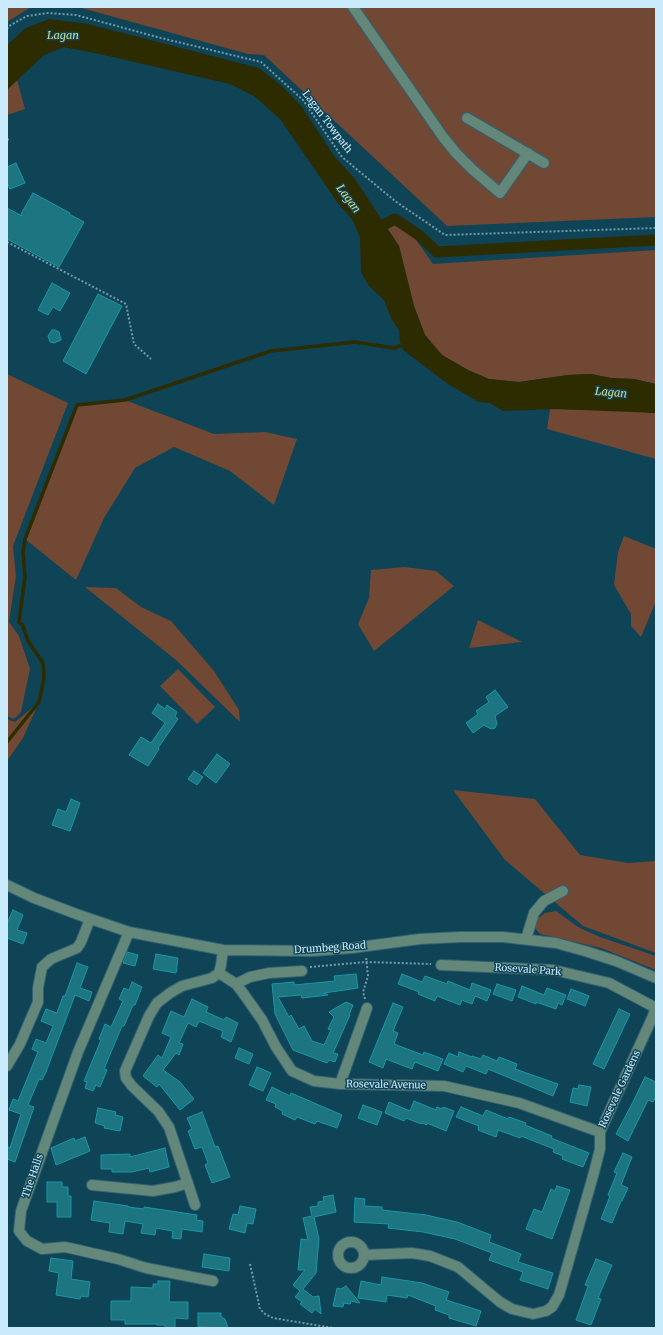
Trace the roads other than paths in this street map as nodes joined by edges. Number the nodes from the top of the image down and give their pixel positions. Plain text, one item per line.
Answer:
1 (353, 7) edge
2 (467, 118) dead end
3 (528, 153) junction
4 (544, 163) dead end
5 (7, 885) edge
6 (563, 891) dead end
7 (90, 919) junction
8 (129, 932) junction
9 (526, 939) junction
10 (223, 950) junction
11 (441, 965) road end
12 (302, 971) road end
13 (219, 972) junction
14 (656, 978) edge
15 (236, 984) junction
16 (367, 1008) road end
17 (656, 1008) edge
18 (7, 1066) edge
19 (340, 1084) junction
20 (600, 1132) junction
21 (188, 1183) junction
22 (92, 1185) dead end
23 (196, 1205) dead end
24 (364, 1255) dead end
25 (213, 1281) dead end

1 - 3 street
2 - 3 street
3 - 4 street
5 - 7 street, Drumbeg Road
6 - 9 street
7 - 8 street, Drumbeg Road
7 - 18 street
8 - 10 street, Drumbeg Road
8 - 25 street, The Halls
9 - 10 street, Drumbeg Road
9 - 14 street, Drumbeg Road
10 - 13 street
11 - 17 street, Rosevale Park
12 - 15 street
13 - 15 street, Rosevale Avenue
13 - 21 street
15 - 19 street, Rosevale Avenue
16 - 19 street
17 - 20 street, Rosevale Gardens
19 - 20 street, Rosevale Avenue
20 - 24 street, Rosevale Gardens
21 - 22 street
21 - 23 street

